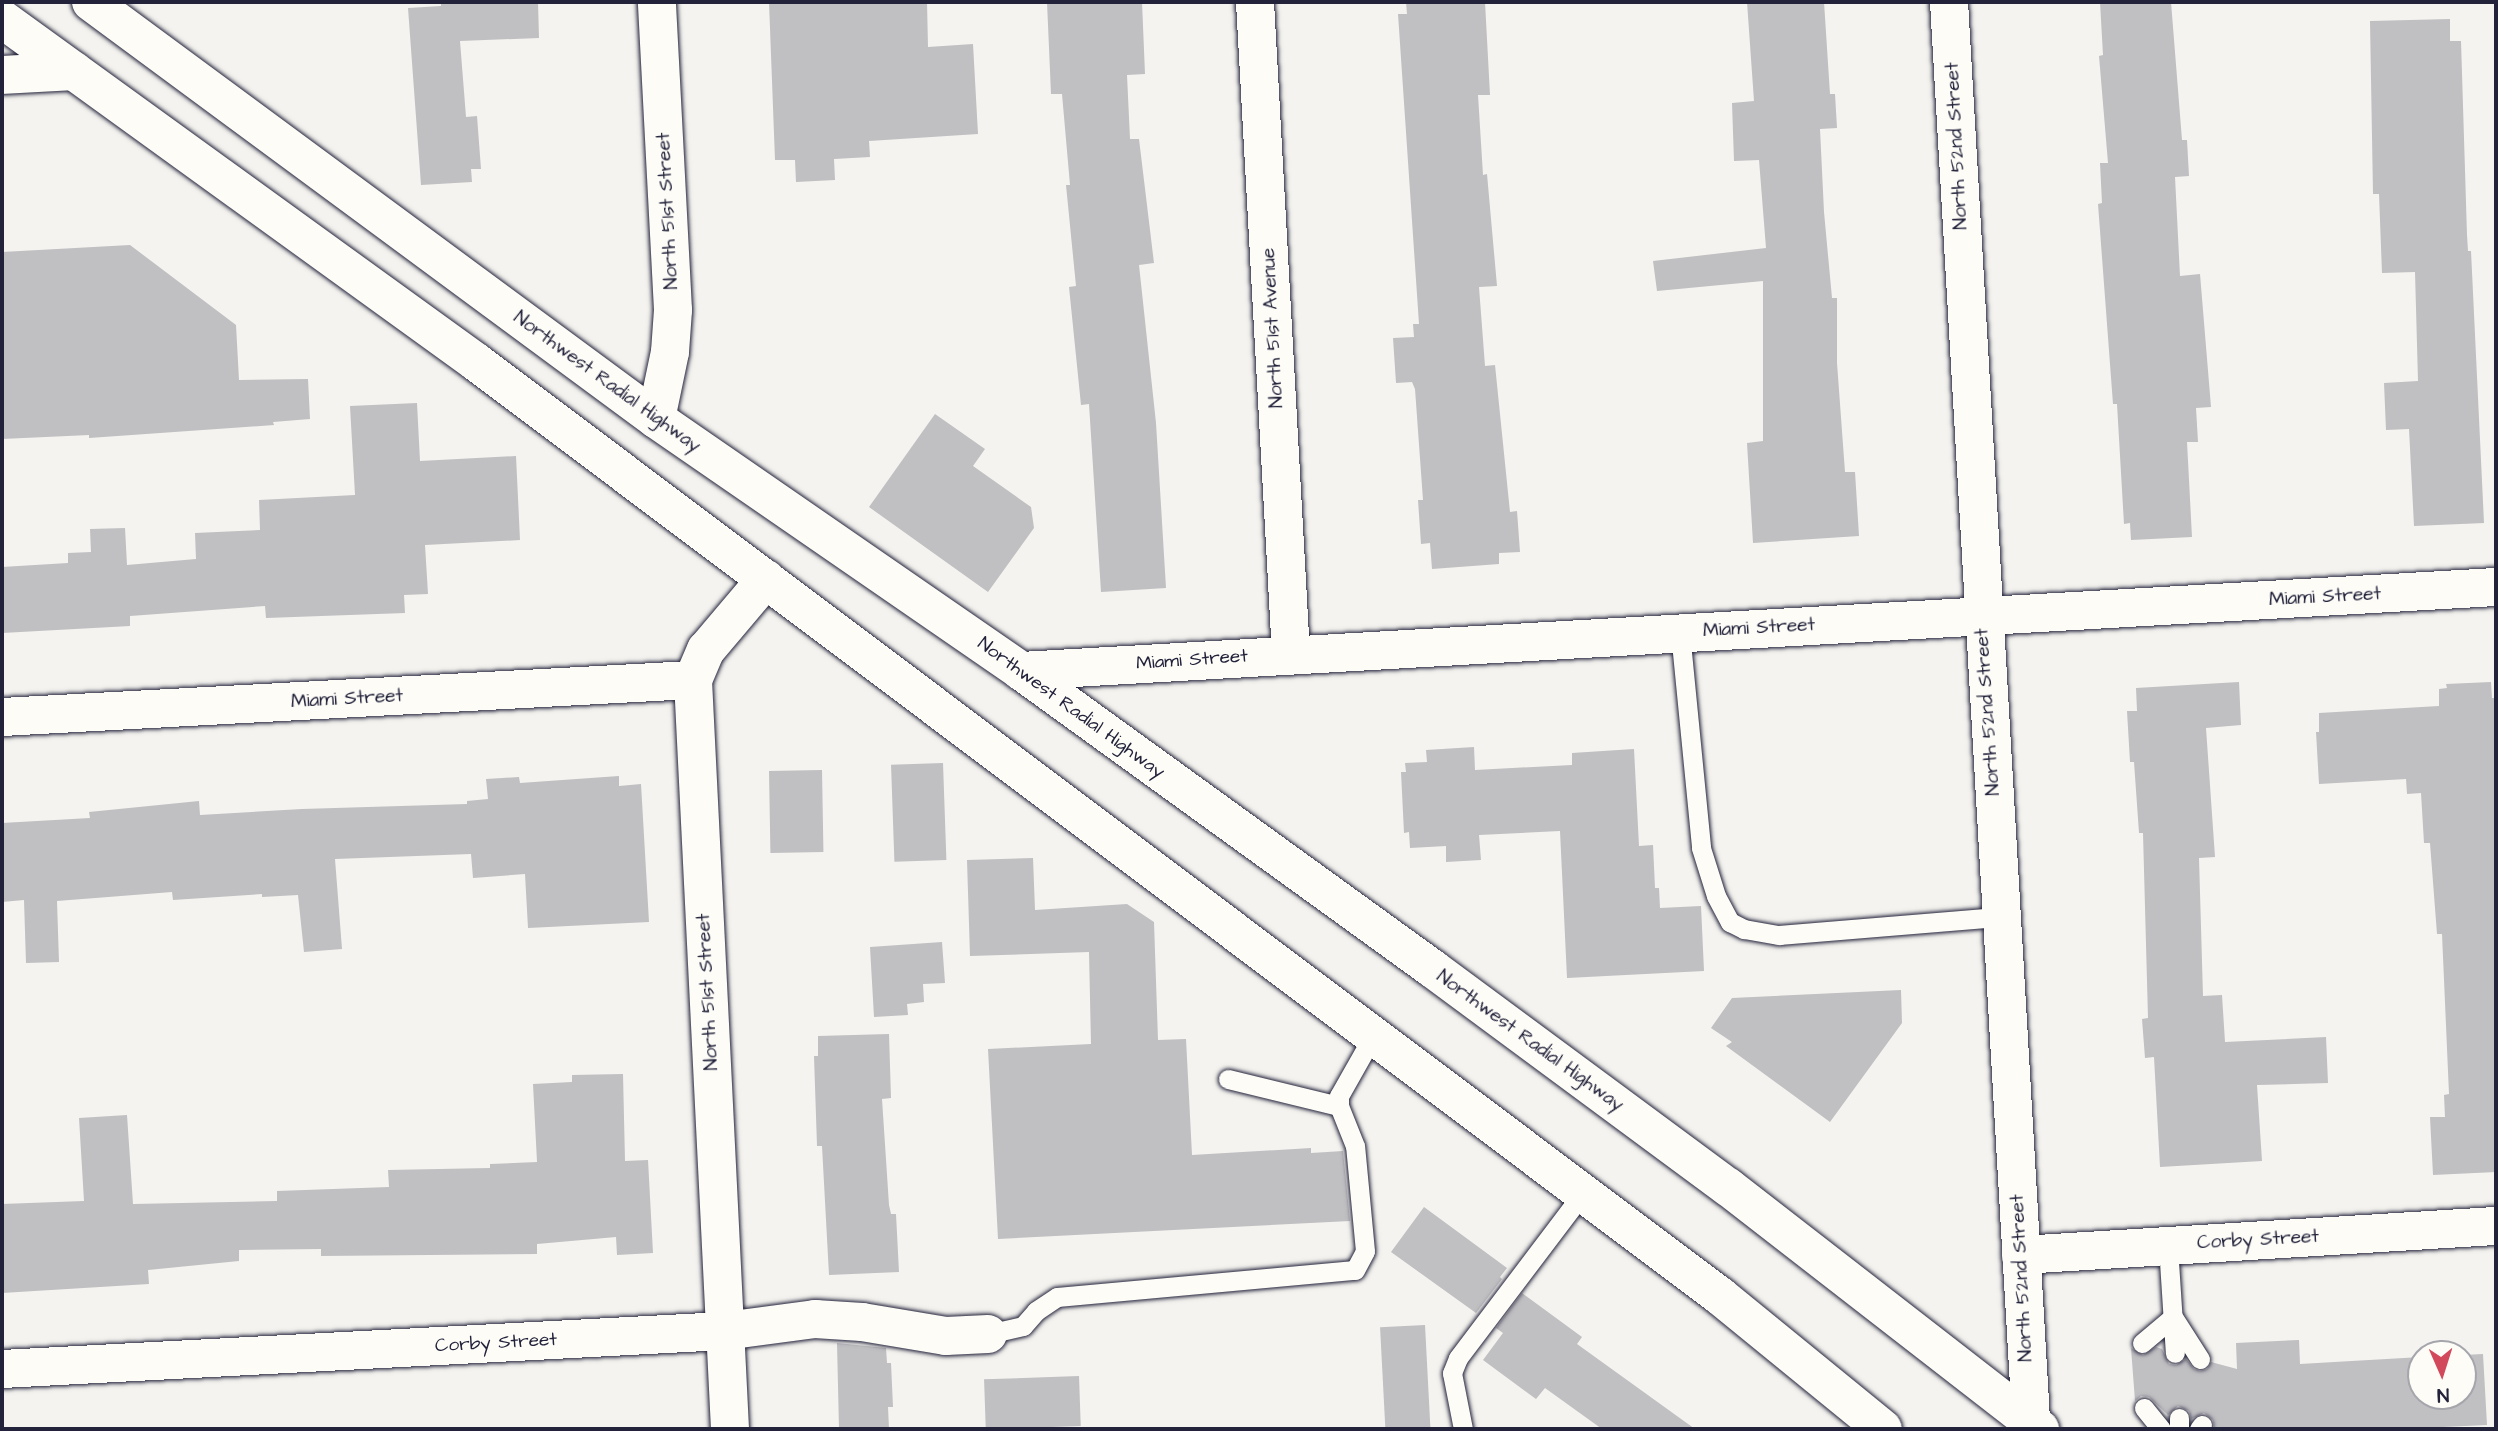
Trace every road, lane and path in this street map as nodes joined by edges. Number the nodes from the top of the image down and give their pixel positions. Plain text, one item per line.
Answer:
1 (91, 2) edge
2 (657, 2) edge
3 (1255, 2) edge
4 (1949, 2) edge
5 (2, 19) edge
6 (74, 71) junction
7 (2, 75) edge
8 (656, 419) junction
9 (766, 579) junction
10 (2496, 587) edge
11 (1982, 617) junction
12 (1680, 632) junction
13 (1291, 653) junction
14 (1021, 671) junction
15 (693, 680) junction
16 (2, 717) edge
17 (2000, 917) junction
18 (1373, 1035) junction
19 (1228, 1079) dead end
20 (1339, 1106) junction
21 (1583, 1193) junction
22 (2496, 1226) edge
23 (2168, 1246) junction
24 (2021, 1255) junction
25 (2173, 1317) junction
26 (725, 1331) junction
27 (988, 1334) joint
28 (2142, 1343) dead end
29 (2175, 1353) dead end
30 (2200, 1359) dead end
31 (2, 1369) edge
32 (2144, 1408) dead end
33 (2035, 1425) edge
34 (730, 1429) edge
35 (1463, 1429) edge
36 (1883, 1429) edge
37 (2161, 1429) edge

1 - 8 street, Northwest Radial Highway
2 - 8 street, North 51st Street
3 - 13 street, North 51st Avenue
4 - 11 street, North 52nd Street
5 - 6 street
6 - 7 street
6 - 9 street
8 - 14 street, Northwest Radial Highway
9 - 15 street, North 51st Street
9 - 18 street
10 - 11 street, Miami Street
11 - 12 street, Miami Street
11 - 17 street, North 52nd Street
12 - 13 street, Miami Street
12 - 17 lane
13 - 14 street, Miami Street
14 - 33 street, Northwest Radial Highway
15 - 16 street, Miami Street
15 - 26 street, North 51st Street
17 - 24 street, North 52nd Street
18 - 20 lane
18 - 21 street
19 - 20 lane
20 - 27 lane
21 - 35 lane
21 - 36 street
22 - 23 street, Corby Street
23 - 24 street, Corby Street
23 - 25 lane
24 - 33 street, North 52nd Street
25 - 28 lane
25 - 29 lane
25 - 30 lane
26 - 27 street, Corby Street
26 - 31 street, Corby Street
26 - 34 street, North 51st Street
32 - 37 lane

